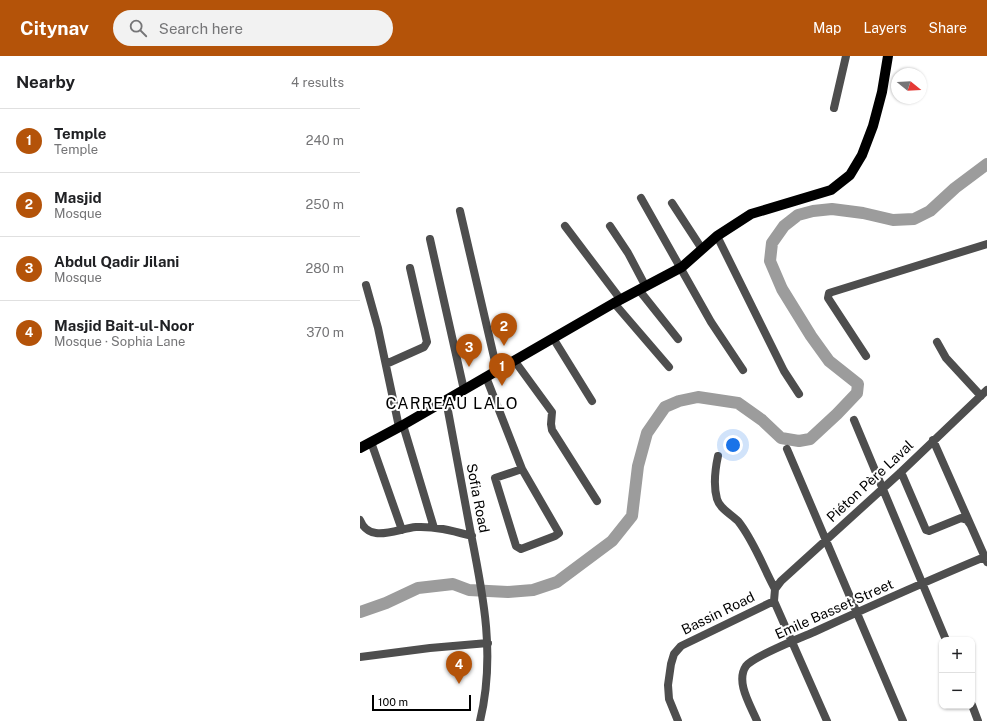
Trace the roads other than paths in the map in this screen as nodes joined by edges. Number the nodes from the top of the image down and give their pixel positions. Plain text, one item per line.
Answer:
1 (846, 56) edge
2 (888, 56) edge
3 (834, 108) dead end
4 (641, 198) dead end
5 (672, 203) dead end
6 (460, 211) dead end
7 (565, 226) dead end
8 (610, 226) dead end
9 (717, 236) junction
10 (430, 239) dead end
11 (987, 244) edge
12 (702, 249) junction
13 (410, 268) dead end
14 (682, 268) junction
15 (366, 285) dead end
16 (642, 289) junction
17 (618, 301) junction
18 (553, 338) junction
19 (678, 338) dead end
20 (937, 342) dead end
21 (866, 356) dead end
22 (514, 360) junction
23 (386, 364) junction
24 (669, 367) dead end
25 (497, 370) junction
26 (743, 370) dead end
27 (486, 377) junction
28 (464, 390) junction
29 (984, 393) edge
30 (799, 394) dead end
31 (446, 400) junction
32 (592, 401) dead end
33 (854, 420) dead end
34 (401, 426) junction
35 (933, 440) junction
36 (371, 442) junction
37 (360, 448) edge
38 (787, 449) dead end
39 (718, 456) dead end
40 (522, 469) junction
41 (901, 472) junction
42 (883, 488) junction
43 (597, 501) dead end
44 (360, 520) edge
45 (970, 524) junction
46 (434, 528) junction
47 (402, 530) junction
48 (472, 536) junction
49 (826, 540) junction
50 (986, 558) edge
51 (923, 583) junction
52 (774, 594) junction
53 (857, 612) junction
54 (945, 637) edge
55 (792, 641) junction
56 (488, 642) junction
57 (360, 657) edge
58 (974, 709) edge
59 (480, 721) edge
60 (678, 721) edge
61 (757, 721) edge
62 (827, 721) edge
63 (903, 721) edge
64 (978, 721) edge

1 - 3 street
2 - 9 main road
4 - 14 street
5 - 12 street
6 - 25 street
7 - 17 street
8 - 16 street
9 - 12 main road
9 - 30 street
10 - 28 street
11 - 21 street
12 - 14 main road
13 - 23 street
14 - 16 main road
14 - 26 street
15 - 23 street
16 - 17 main road
16 - 19 street
17 - 18 main road
17 - 24 street
18 - 22 main road
18 - 32 street
20 - 29 street
22 - 25 main road
22 - 43 street
23 - 34 street
25 - 27 main road
27 - 28 main road
27 - 40 street
28 - 31 main road
29 - 35 street, Piéton Père Laval
31 - 34 main road
31 - 48 street, Sofia Road
33 - 42 street
34 - 36 main road
34 - 46 street
35 - 41 street, Piéton Père Laval
35 - 45 street
36 - 37 main road
36 - 47 street
38 - 49 street
39 - 52 street
40 - 40 street
41 - 42 street, Piéton Père Laval
41 - 45 street
42 - 49 street, Piéton Père Laval
42 - 51 street
44 - 47 street
45 - 50 street
46 - 47 street
46 - 48 street
48 - 56 street, Sofia Road
49 - 52 street, Piéton Père Laval
49 - 53 street
50 - 51 street, Emile Basset Street
51 - 53 street, Emile Basset Street
51 - 54 street
52 - 55 street
52 - 60 street, Bassin Road
53 - 55 street, Emile Basset Street
53 - 63 street
55 - 61 street, Emile Basset Street
55 - 62 street
56 - 57 street
56 - 59 street, Sofia Road
58 - 64 street

